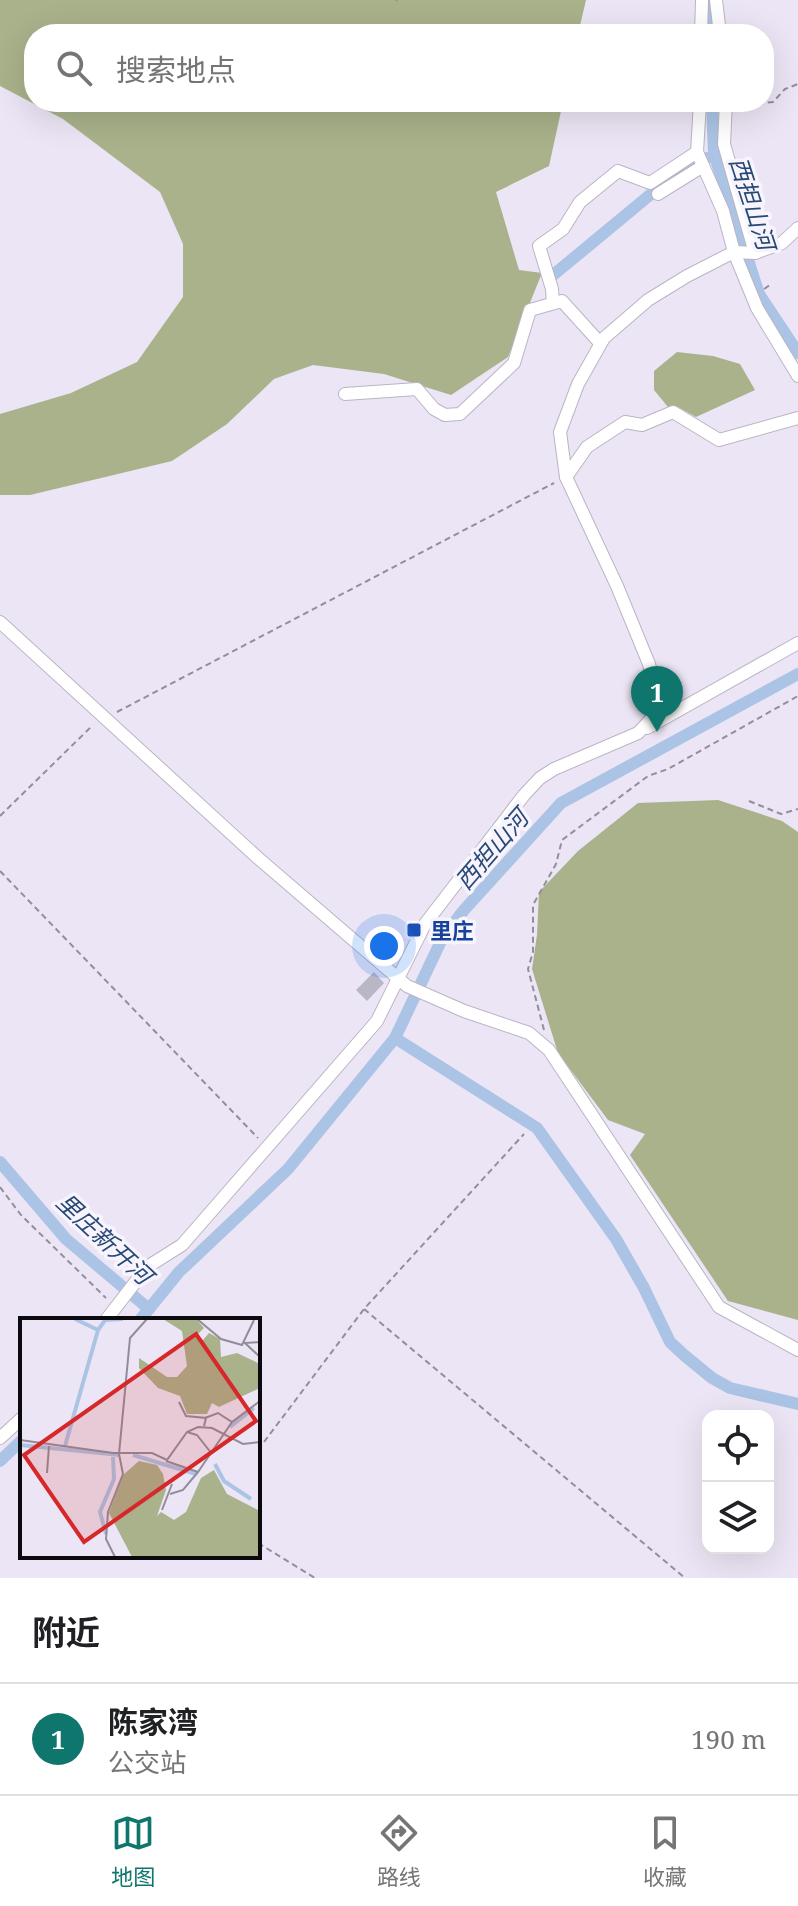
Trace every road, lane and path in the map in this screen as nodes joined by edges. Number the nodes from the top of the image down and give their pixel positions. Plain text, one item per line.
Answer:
1 (702, 0) edge
2 (716, 0) edge
3 (701, 24) edge
4 (719, 24) edge
5 (798, 84) edge
6 (774, 101) edge
7 (699, 112) edge
8 (726, 112) edge
9 (697, 152) junction
10 (703, 166) junction
11 (658, 194) dead end
12 (798, 228) edge
13 (734, 252) junction
14 (755, 253) junction
15 (553, 303) junction
16 (600, 343) junction
17 (798, 376) edge
18 (345, 394) dead end
19 (798, 418) edge
20 (566, 477) junction
21 (0, 622) edge
22 (798, 643) edge
23 (798, 696) edge
24 (104, 717) junction
25 (638, 733) junction
26 (749, 801) dead end
27 (798, 809) edge
28 (0, 816) edge
29 (0, 871) edge
30 (403, 982) junction
31 (549, 1050) junction
32 (524, 1134) dead end
33 (267, 1147) junction
34 (0, 1187) edge
35 (116, 1307) junction
36 (364, 1309) junction
37 (108, 1318) edge
38 (798, 1350) edge
39 (20, 1420) edge
40 (0, 1438) edge
41 (260, 1447) edge
42 (260, 1544) edge
43 (315, 1578) edge
44 (685, 1578) edge

1 - 3 street
2 - 4 street
5 - 6 path
7 - 9 street
8 - 14 street
9 - 10 street
9 - 15 street
10 - 11 street
10 - 13 street
12 - 14 street
13 - 14 street
13 - 16 street
13 - 17 street
15 - 16 street
15 - 18 street
16 - 20 street
19 - 20 street
20 - 24 path
20 - 25 street
21 - 24 street
22 - 25 street
23 - 31 path
24 - 28 path
24 - 30 street
25 - 30 street
26 - 27 path
29 - 33 path
30 - 31 street
30 - 33 street
31 - 38 street
32 - 36 path
33 - 35 street
34 - 35 path
35 - 37 street
36 - 41 path
36 - 44 path
39 - 40 street
42 - 43 path

